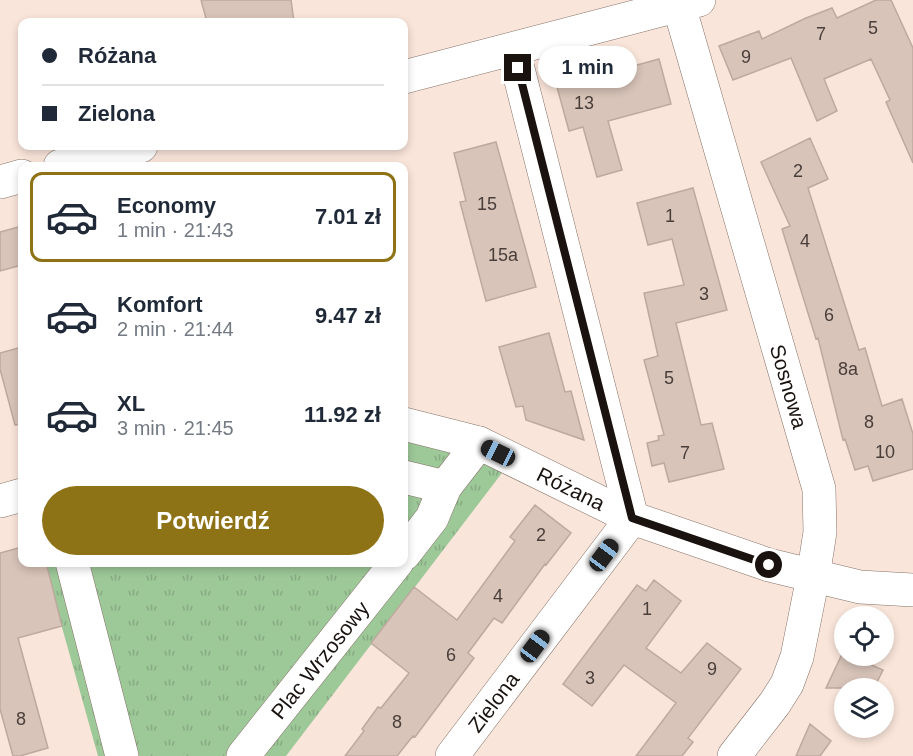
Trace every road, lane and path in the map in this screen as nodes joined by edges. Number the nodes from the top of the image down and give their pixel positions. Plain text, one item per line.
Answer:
1 (690, 3) edge
2 (637, 8) edge
3 (513, 49) junction
4 (408, 76) edge
5 (125, 150) edge
6 (76, 162) edge
7 (18, 177) edge
8 (0, 182) edge
9 (408, 425) edge
10 (479, 443) junction
11 (408, 478) edge
12 (445, 487) junction
13 (632, 518) junction
14 (408, 549) edge
15 (73, 567) edge
16 (393, 567) edge
17 (813, 577) junction
18 (913, 591) edge
19 (122, 756) edge
20 (243, 756) edge
21 (452, 756) edge
22 (734, 756) edge

1 - 2 street
1 - 17 street, Sosnowa
2 - 3 street
3 - 4 street
3 - 13 street
5 - 6 street
7 - 8 street
9 - 10 street, Różana
10 - 12 street
10 - 13 street, Różana
11 - 12 street
12 - 14 street
13 - 17 street, Różana
13 - 21 street, Zielona
15 - 19 street
16 - 20 street, Plac Wrzosowy
17 - 18 street, Różana
17 - 22 street, Sosnowa

